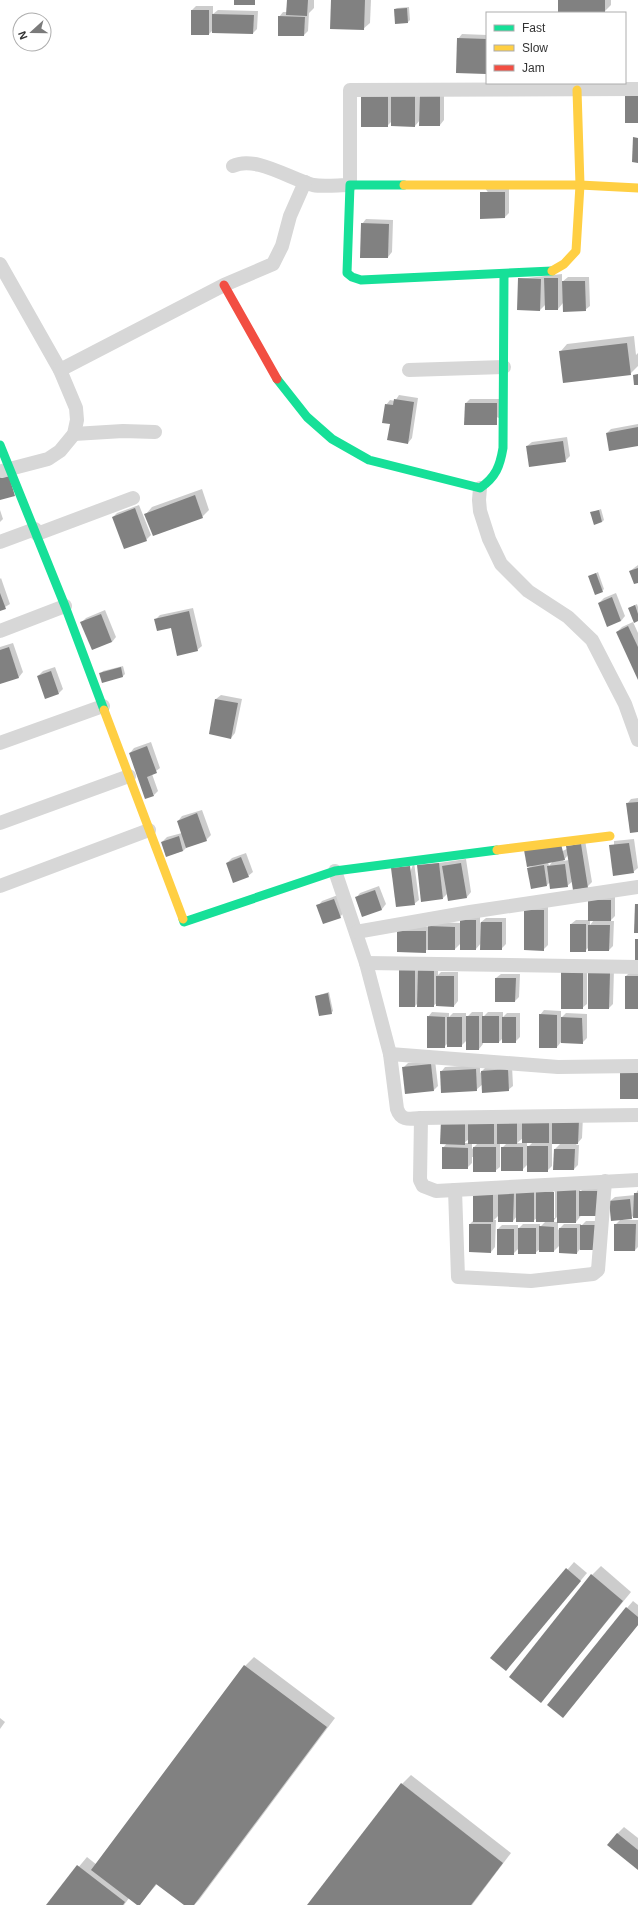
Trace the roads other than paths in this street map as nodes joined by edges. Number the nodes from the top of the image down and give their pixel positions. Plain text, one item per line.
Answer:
1 (638, 89) edge
2 (577, 90) junction
3 (232, 166) dead end
4 (305, 182) junction
5 (350, 184) junction
6 (580, 185) junction
7 (638, 188) edge
8 (0, 264) edge
9 (504, 274) junction
10 (224, 285) junction
11 (504, 367) junction
12 (60, 370) junction
13 (409, 370) dead end
14 (155, 432) dead end
15 (74, 434) junction
16 (0, 445) edge
17 (5, 470) edge
18 (480, 488) junction
19 (133, 498) dead end
20 (36, 532) junction
21 (0, 542) edge
22 (65, 606) junction
23 (0, 631) edge
24 (103, 706) junction
25 (638, 740) edge
26 (0, 744) edge
27 (129, 776) junction
28 (0, 823) edge
29 (149, 830) junction
30 (610, 836) dead end
31 (335, 871) junction
32 (0, 886) edge
33 (638, 887) edge
34 (356, 932) junction
35 (366, 963) junction
36 (638, 967) edge
37 (390, 1054) junction
38 (638, 1066) edge
39 (638, 1115) edge
40 (421, 1118) junction
41 (638, 1180) edge
42 (604, 1181) junction
43 (455, 1190) junction

1 - 2 street
2 - 5 street
2 - 6 street
3 - 4 street
4 - 5 street
4 - 10 street
5 - 6 street
5 - 9 street
6 - 7 street
6 - 9 street
8 - 12 street
9 - 11 street
10 - 12 street
10 - 18 street
11 - 13 street
11 - 18 street
12 - 15 street
14 - 15 street
15 - 17 street
16 - 17 street
17 - 20 street
18 - 25 street
19 - 20 street
20 - 21 street
20 - 22 street
22 - 23 street
22 - 24 street
24 - 26 street
24 - 27 street
27 - 28 street
27 - 29 street
29 - 31 street
29 - 32 street
30 - 31 street
31 - 34 street
33 - 34 street
34 - 35 street
35 - 36 street
35 - 37 street
37 - 38 street
37 - 40 street
39 - 40 street
40 - 43 street
41 - 42 street
42 - 43 street
42 - 43 street

